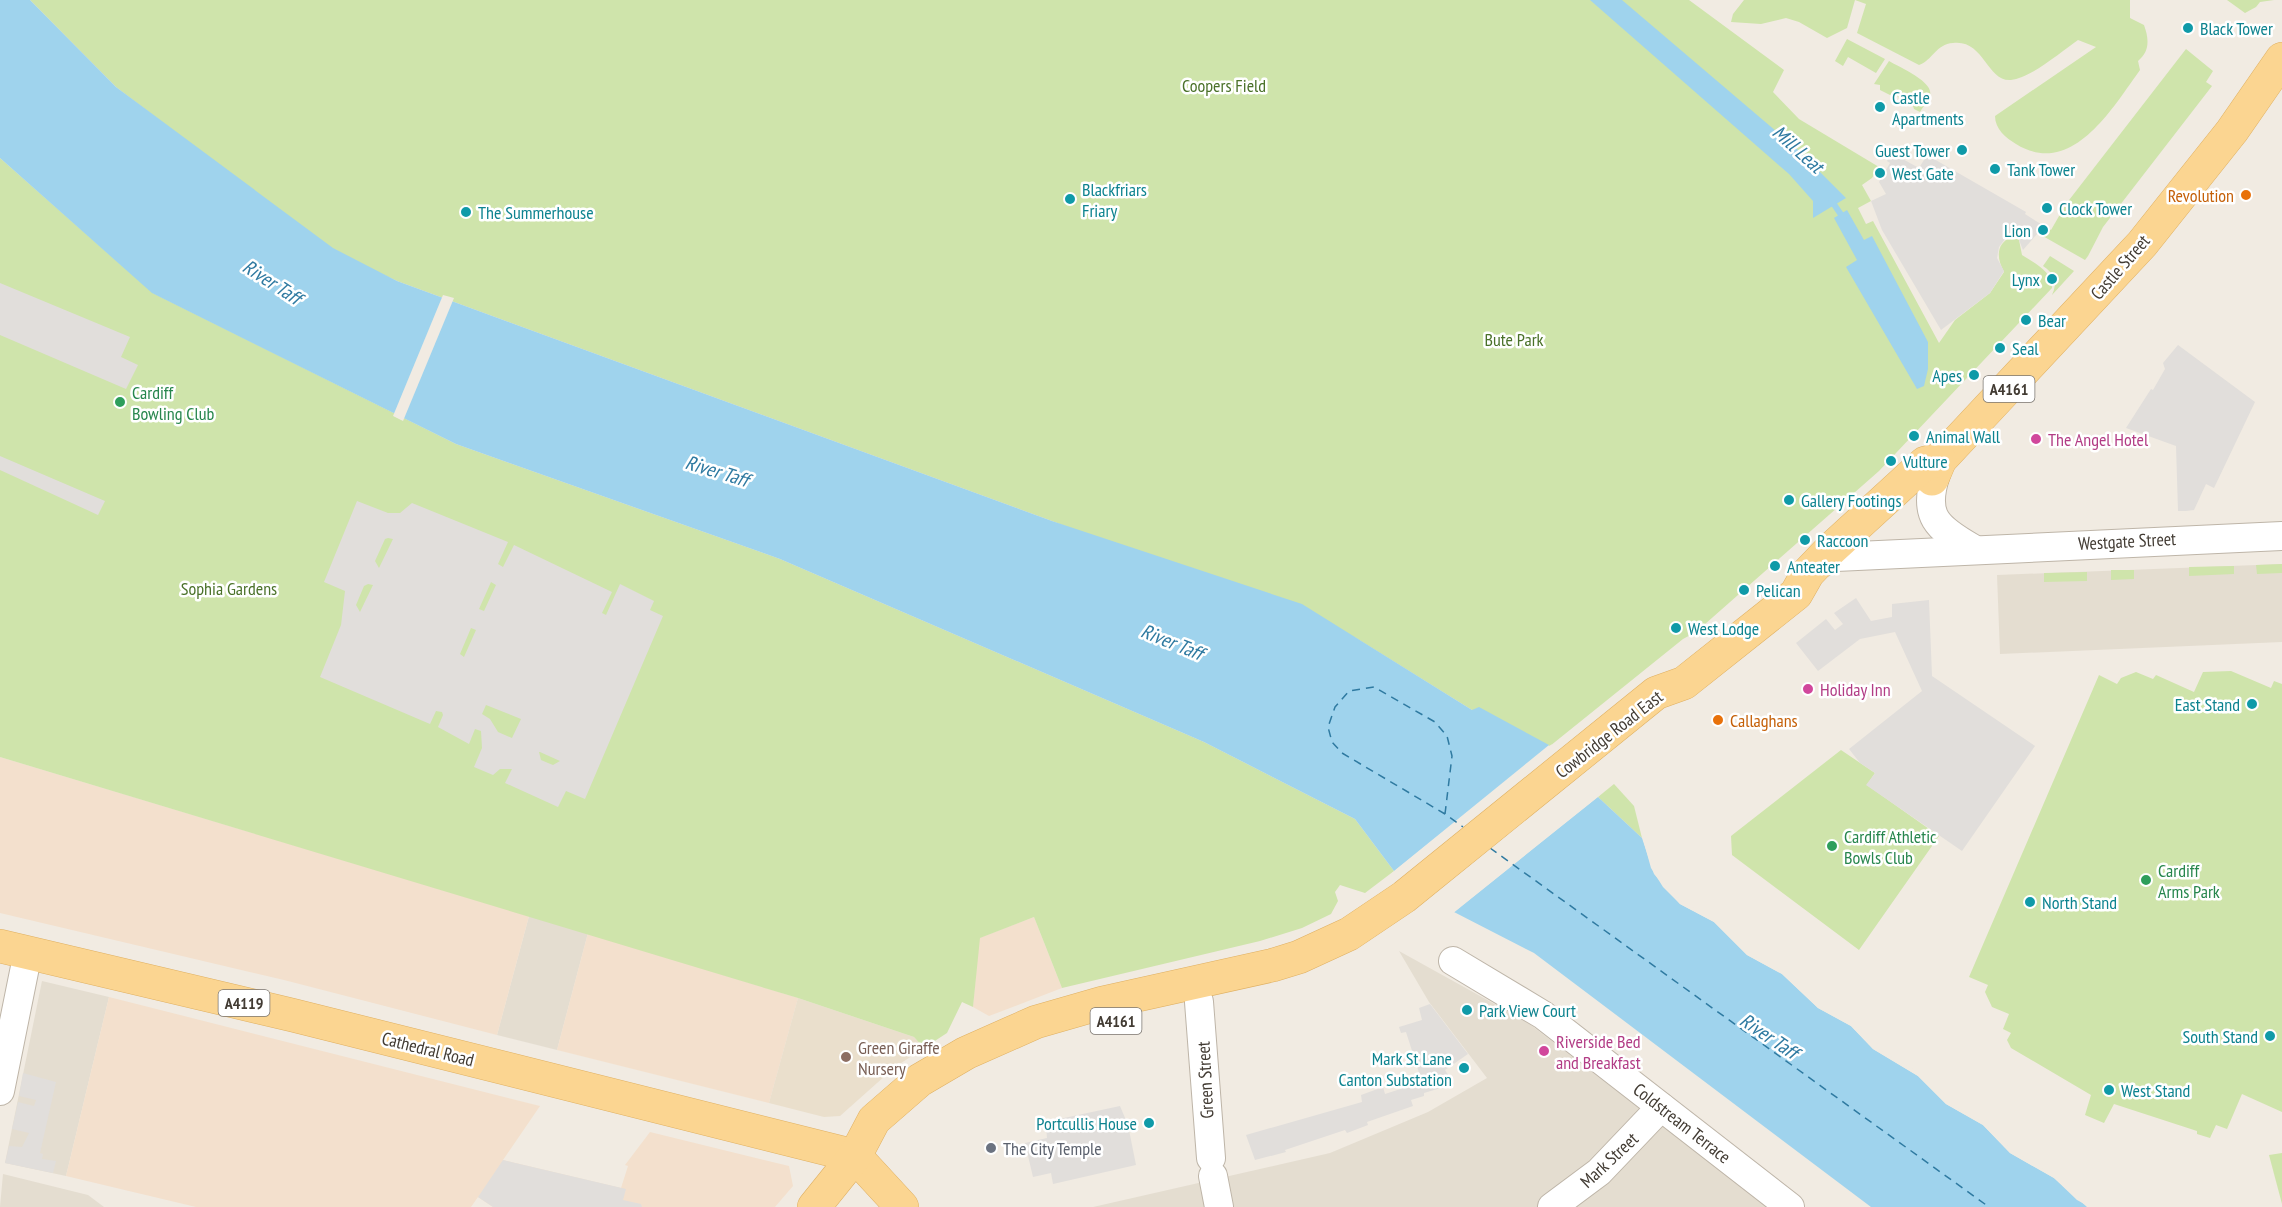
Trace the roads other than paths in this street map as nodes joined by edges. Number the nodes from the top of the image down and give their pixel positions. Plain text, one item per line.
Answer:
1 (2282, 59) edge
2 (1938, 467) junction
3 (1875, 510) junction
4 (2282, 536) edge
5 (1972, 548) junction
6 (1870, 551) junction
7 (1817, 565) junction
8 (1796, 594) junction
9 (1684, 683) joint
10 (1414, 902) junction
11 (14, 949) edge
12 (1453, 961) dead end
13 (1199, 1002) junction
14 (0, 1090) edge
15 (1661, 1107) junction
16 (855, 1156) junction
17 (814, 1207) edge
18 (902, 1207) edge
19 (1219, 1207) edge
20 (1552, 1207) edge
21 (1790, 1207) edge

1 - 2 main road, Castle Street / A4161
2 - 3 main road, Castle Street / A4161
2 - 5 street
2 - 6 main road, Castle Street / A4161
3 - 6 street
3 - 7 main road, Castle Street / A4161
4 - 5 street, Westgate Street
5 - 6 street, Westgate Street
6 - 7 street, Westgate Street
6 - 8 main road, Castle Street / A4161
7 - 8 main road, Castle Street / A4161
8 - 9 main road, Castle Street / A4161
9 - 10 main road, Cowbridge Road East / A4161
10 - 13 main road, Cowbridge Road East / A4161
10 - 16 main road, Cowbridge Road East / A4161
11 - 14 street
11 - 16 main road, Cathedral Road / A4119
12 - 15 street, Coldstream Terrace
13 - 16 main road, Cowbridge Road East / A4161
13 - 19 street, Green Street
15 - 20 street, Mark Street
15 - 21 street, Coldstream Terrace
16 - 17 main road, Cowbridge Road East / A4161
16 - 18 main road

